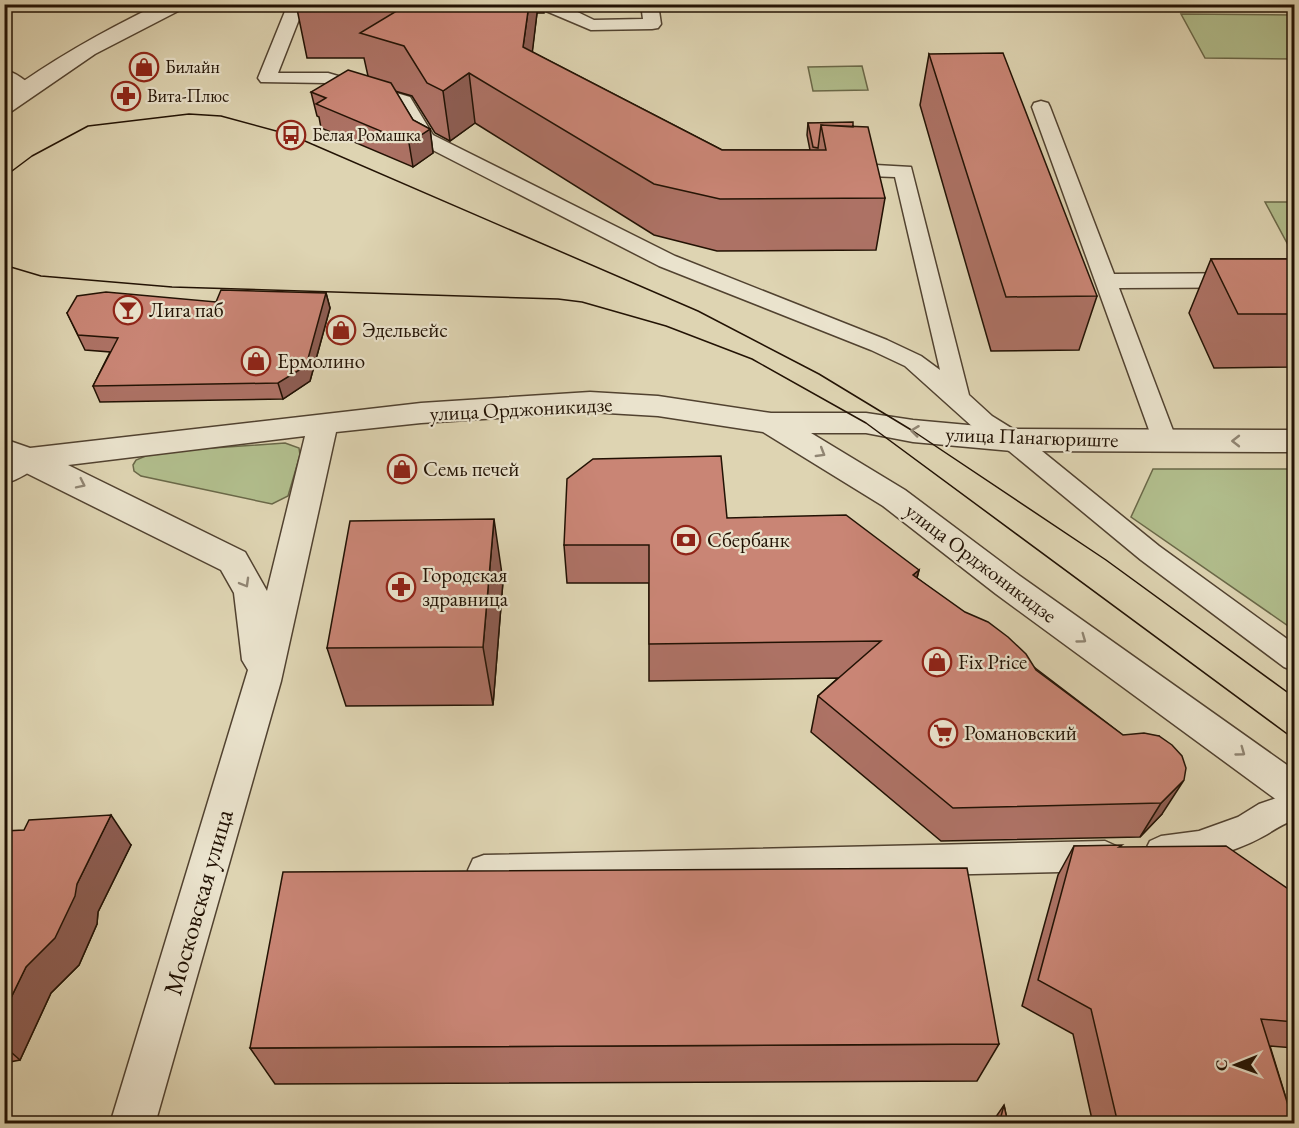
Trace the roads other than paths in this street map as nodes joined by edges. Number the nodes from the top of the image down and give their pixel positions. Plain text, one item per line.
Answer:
1 (177, 4) edge
2 (297, 4) edge
3 (545, 4) edge
4 (649, 4) edge
5 (4, 75) edge
6 (25, 90) junction
7 (4, 106) edge
8 (1041, 107) dead end
9 (825, 168) edge
10 (1294, 280) edge
11 (1107, 281) junction
12 (958, 398) junction
13 (323, 423) junction
14 (771, 423) junction
15 (1012, 440) junction
16 (1165, 441) junction
17 (1294, 441) edge
18 (13, 461) edge
19 (1294, 658) edge
20 (263, 681) junction
21 (1294, 791) edge
22 (1294, 806) edge
23 (484, 870) edge
24 (132, 1124) edge

1 - 6 street
2 - 12 lane
3 - 4 lane
5 - 6 lane
6 - 7 street
8 - 11 lane
9 - 12 lane
10 - 11 lane
11 - 16 lane
12 - 15 lane
13 - 14 street, улица Орджоникидзе
13 - 18 street, улица Орджоникидзе
13 - 20 street, Московская улица
15 -> 14 street, улица Панагюриште
14 -> 21 street, улица Орджоникидзе
15 - 16 street, улица Панагюриште
15 - 19 lane
17 -> 16 street, улица Панагюриште
18 -> 20 street, Московская улица
20 - 24 street, Московская улица
22 - 23 lane

